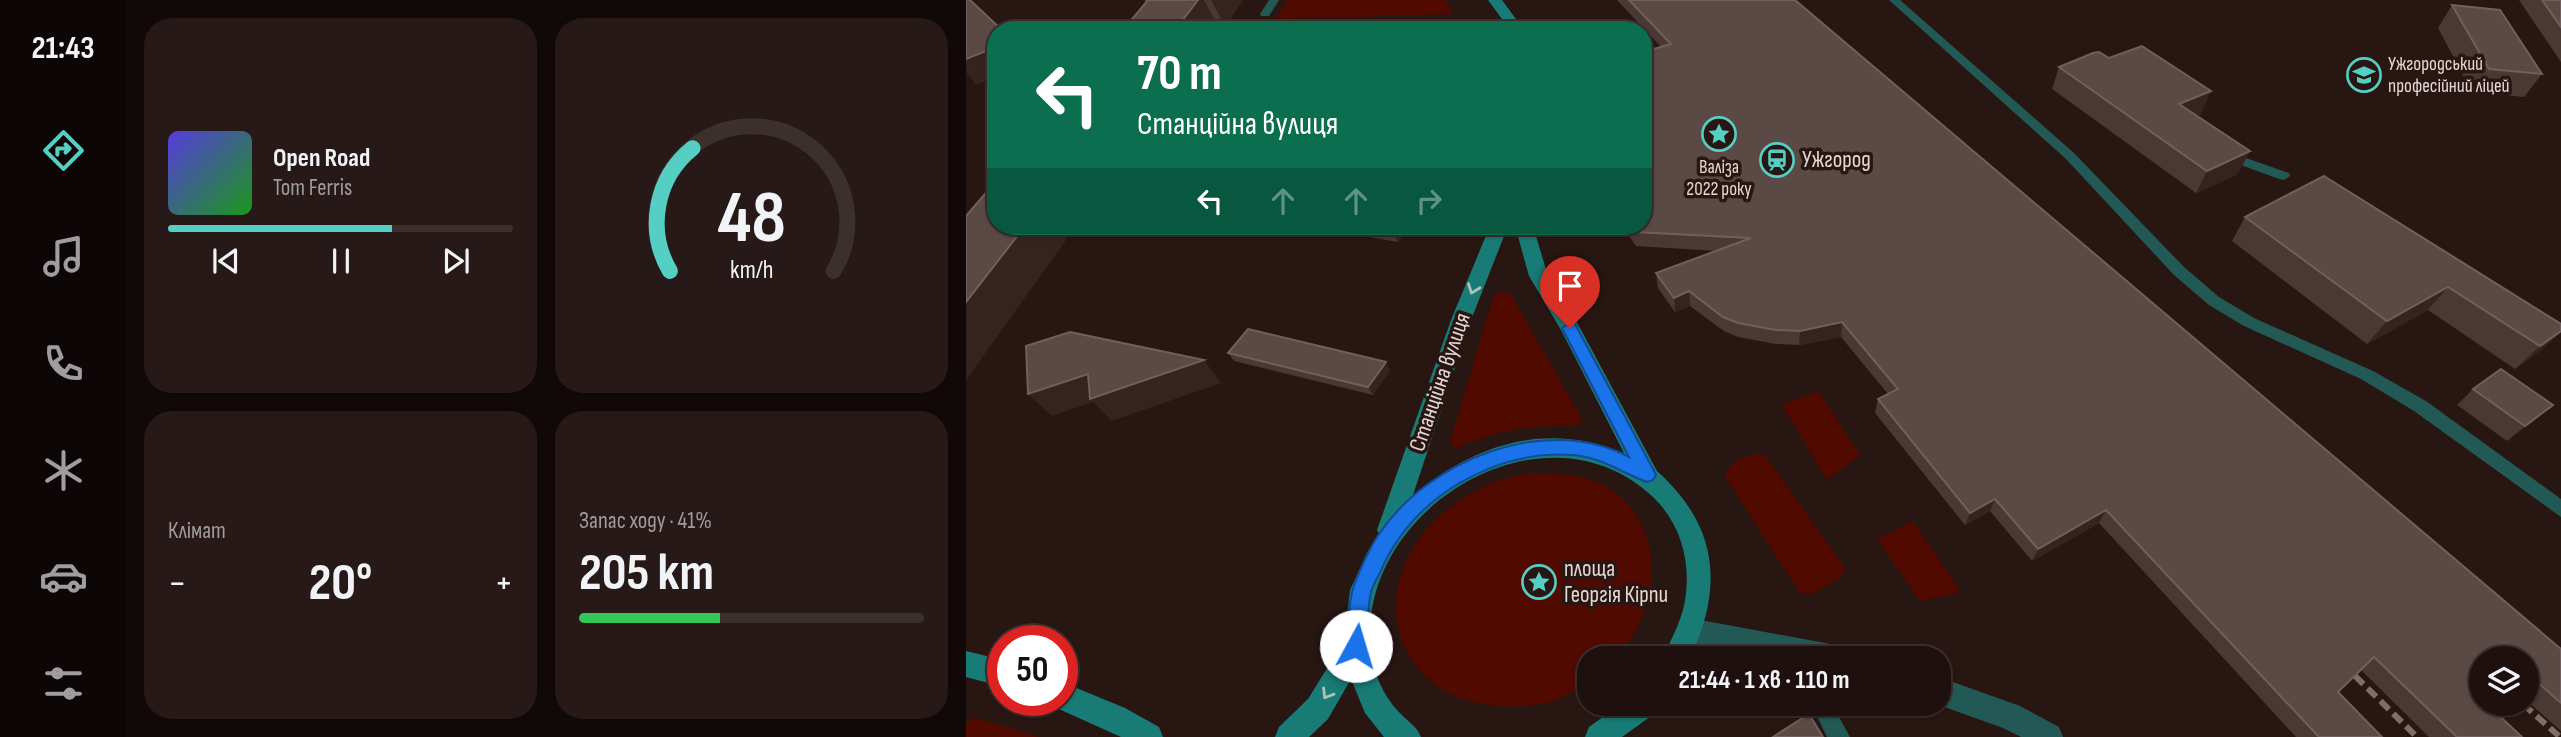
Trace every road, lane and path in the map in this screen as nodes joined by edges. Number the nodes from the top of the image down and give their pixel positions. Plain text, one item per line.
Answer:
1 (1274, 0) edge
2 (1495, 0) edge
3 (1894, 0) edge
4 (1265, 14) dead end
5 (1510, 21) edge
6 (2226, 155) edge
7 (2284, 176) dead end
8 (1495, 235) edge
9 (1527, 235) edge
10 (1647, 475) junction
11 (2561, 509) edge
12 (1385, 541) junction
13 (1690, 631) junction
14 (1356, 646) junction
15 (1682, 646) edge
16 (1760, 646) edge
17 (966, 664) edge
18 (987, 670) edge
19 (1951, 695) edge
20 (1078, 703) edge
21 (1628, 716) edge
22 (1828, 716) edge
23 (1149, 737) edge
24 (1289, 737) edge
25 (1407, 737) edge
26 (1599, 737) edge
27 (1839, 737) edge
28 (2049, 737) edge

1 - 4 lane
2 - 5 main road
3 - 11 lane
6 - 7 lane
8 -> 12 main road, Станційна вулиця
9 - 10 main road
10 - 12 main road
10 - 13 main road
12 - 14 main road
13 - 15 main road
13 - 16 street
14 -> 24 main road
14 - 25 main road
17 - 18 main road
19 - 28 street
20 - 23 main road
21 - 26 main road
22 - 27 lane

